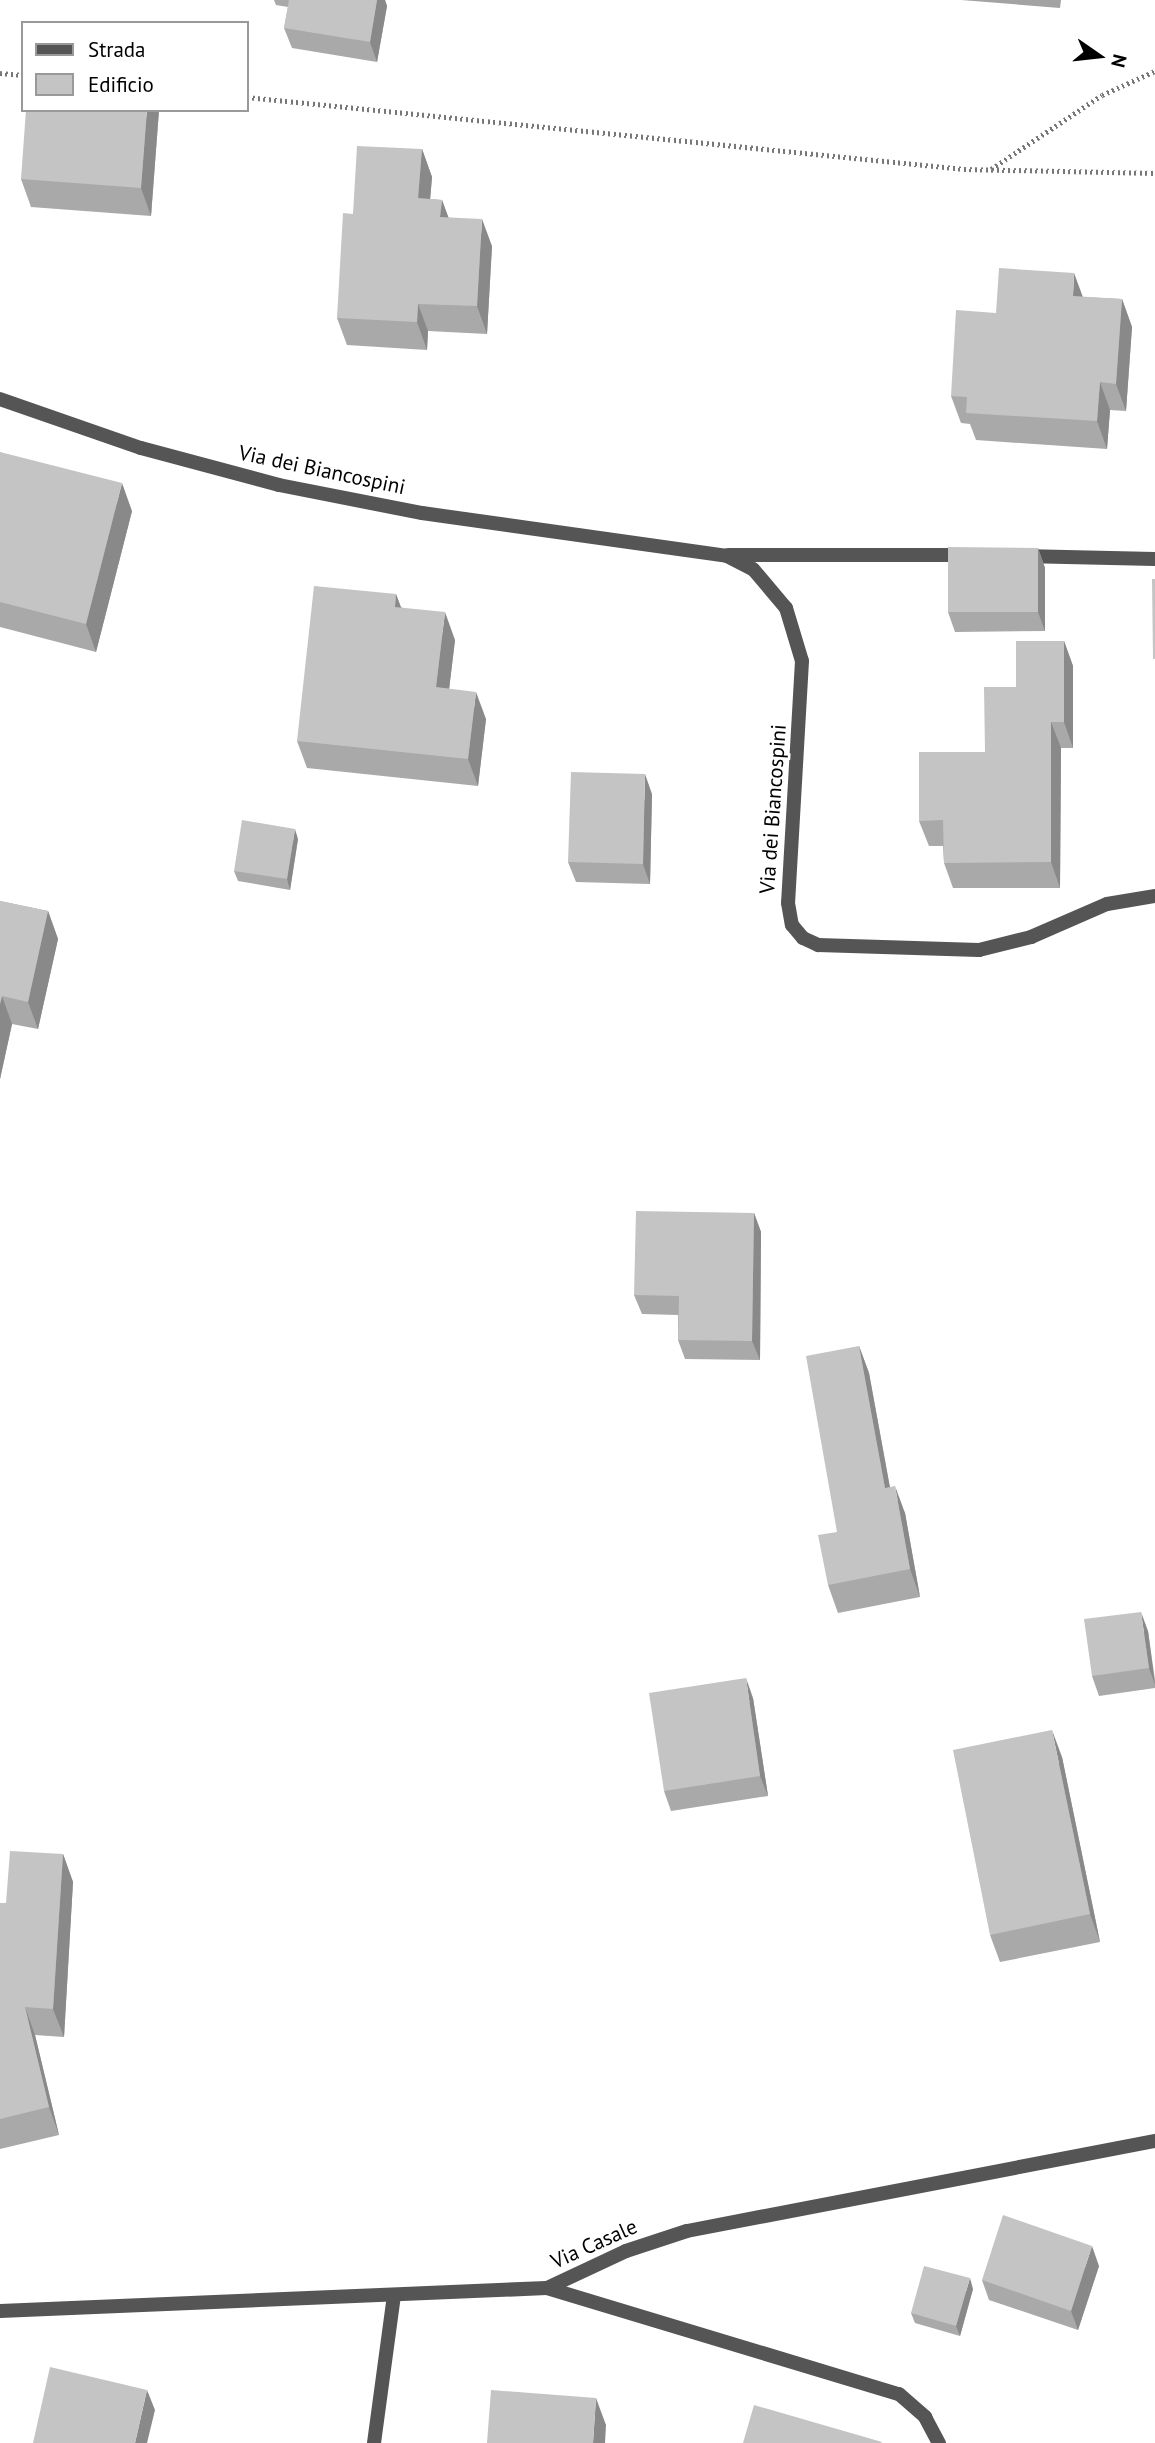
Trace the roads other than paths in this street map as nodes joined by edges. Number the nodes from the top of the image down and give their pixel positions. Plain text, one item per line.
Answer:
1 (0, 399) edge
2 (727, 555) junction
3 (1155, 559) edge
4 (1155, 896) edge
5 (1155, 2141) edge
6 (547, 2288) junction
7 (394, 2296) junction
8 (0, 2311) edge
9 (374, 2443) edge
10 (939, 2443) edge

1 - 2 street, Via dei Biancospini
2 - 3 street, Via dei Biancospini
2 - 4 street, Via dei Biancospini
5 - 6 street, Via Casale
6 - 7 street, Via Casale
6 - 10 street
7 - 8 street, Via Casale
7 - 9 street

